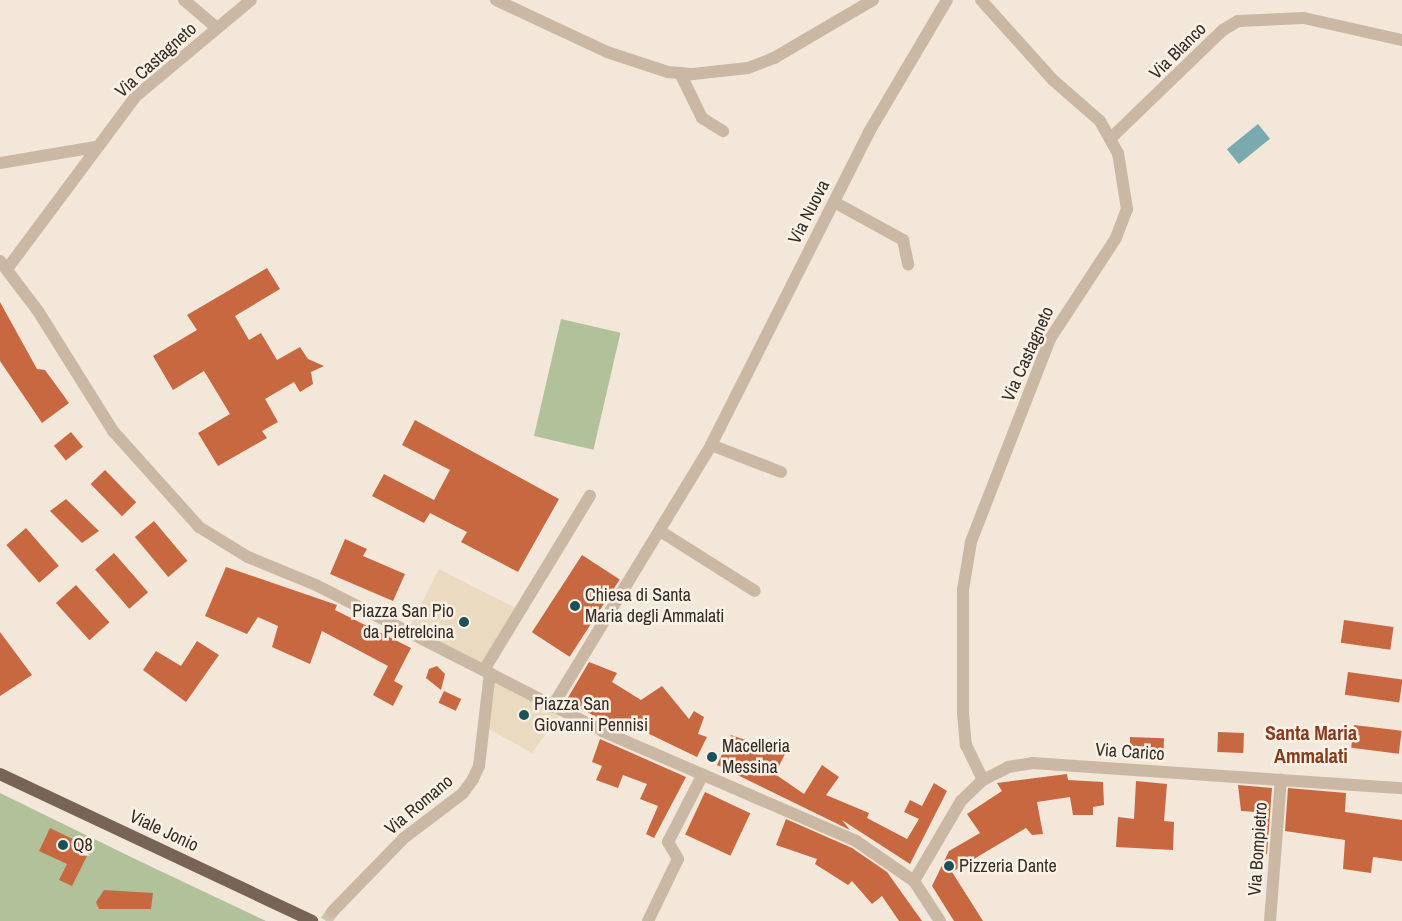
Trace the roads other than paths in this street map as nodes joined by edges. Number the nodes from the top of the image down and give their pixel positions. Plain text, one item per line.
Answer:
1 (184, 0) edge
2 (251, 0) edge
3 (496, 0) edge
4 (873, 0) edge
5 (947, 0) edge
6 (981, 0) edge
7 (217, 28) junction
8 (1402, 40) edge
9 (680, 74) junction
10 (723, 131) dead end
11 (1111, 138) junction
12 (96, 147) junction
13 (0, 163) edge
14 (834, 202) junction
15 (908, 264) dead end
16 (4, 265) edge
17 (711, 445) junction
18 (781, 472) dead end
19 (590, 496) dead end
20 (660, 530) junction
21 (755, 591) dead end
22 (487, 671) junction
23 (552, 707) junction
24 (0, 774) edge
25 (703, 774) junction
26 (1281, 779) junction
27 (983, 780) junction
28 (1402, 788) edge
29 (914, 881) junction
30 (332, 912) tunnel mouth
31 (312, 921) edge
32 (648, 921) edge
33 (940, 921) edge
34 (1270, 921) edge

1 - 7 street
2 - 7 street, Via Castagneto
3 - 9 street
4 - 9 street
5 - 14 street, Via Nuova
6 - 11 street, Via Castagneto
7 - 12 street, Via Castagneto
8 - 11 street, Via Blanco
9 - 10 street
11 - 27 street, Via Castagneto
12 - 13 street
12 - 16 street, Via Castagneto
14 - 15 street
14 - 17 street, Via Nuova
16 - 22 street
17 - 18 street
17 - 20 street, Via Nuova
19 - 22 street
20 - 21 street
20 - 23 street, Via Nuova
22 - 23 street
22 - 30 street, Via Romano
23 - 25 street
24 - 31 main road, Viale Jonio
25 - 29 street
25 - 32 street
26 - 27 street, Via Carico
26 - 28 street, Via Carico
26 - 34 street, Via Bompietro
27 - 29 street, Via Carico
29 - 33 street

